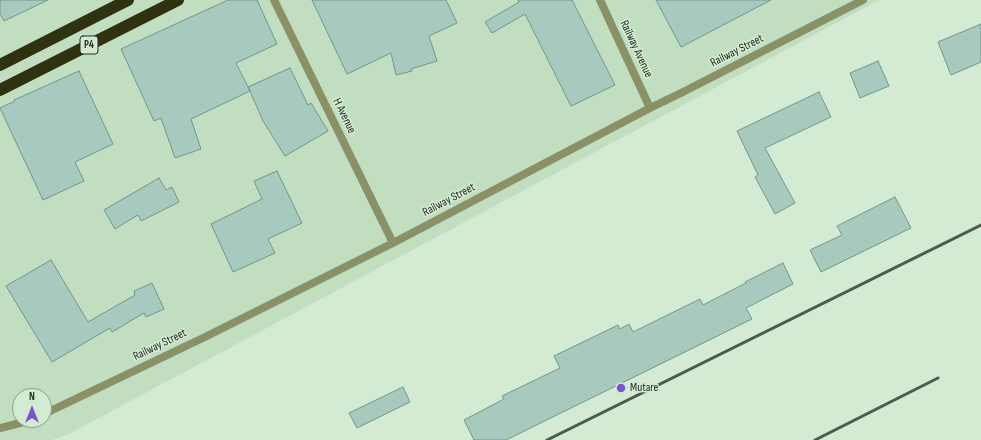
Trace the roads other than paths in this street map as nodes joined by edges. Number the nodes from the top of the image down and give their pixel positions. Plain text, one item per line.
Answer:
1 (128, 0) edge
2 (178, 0) edge
3 (274, 0) edge
4 (600, 0) edge
5 (863, 0) edge
6 (0, 65) edge
7 (0, 90) edge
8 (650, 108) junction
9 (393, 243) junction
10 (52, 410) edge
11 (12, 425) edge
12 (0, 428) edge

1 - 6 highway, P4
2 - 7 highway, P4
3 - 9 street, H Avenue
4 - 8 street, Railway Avenue
5 - 8 street, Railway Street
8 - 9 street, Railway Street
9 - 10 street, Railway Street
11 - 12 street

